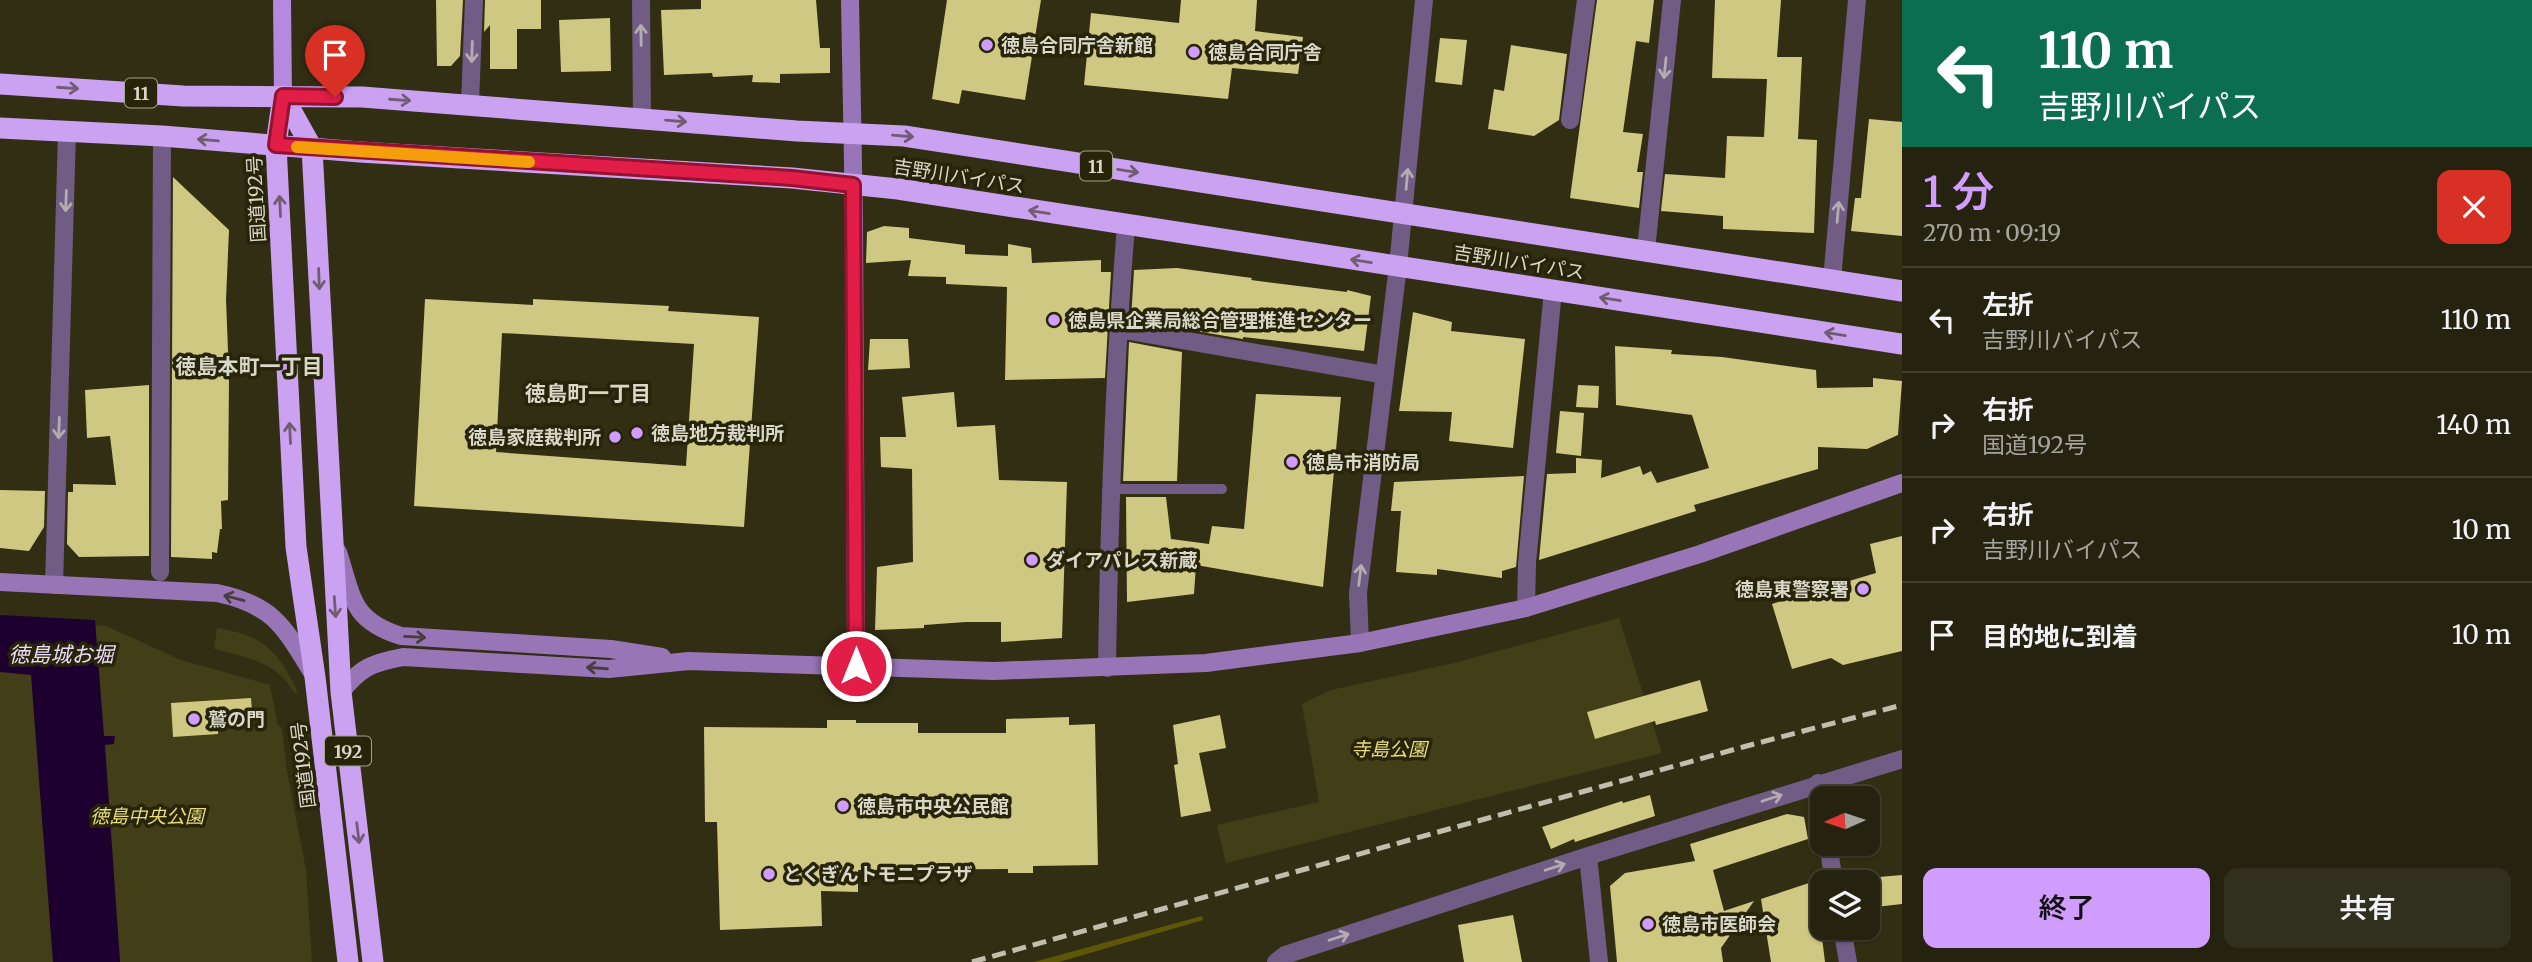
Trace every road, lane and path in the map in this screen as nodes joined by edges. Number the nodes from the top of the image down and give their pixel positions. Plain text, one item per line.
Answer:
1 (282, 0) edge
2 (474, 0) edge
3 (641, 0) edge
4 (850, 0) edge
5 (1424, 0) edge
6 (1586, 0) edge
7 (1672, 0) edge
8 (1857, 0) edge
9 (0, 84) edge
10 (283, 96) junction
11 (470, 104) junction
12 (642, 118) junction
13 (1570, 120) dead end
14 (0, 128) edge
15 (68, 132) junction
16 (853, 134) junction
17 (162, 136) junction
18 (276, 145) junction
19 (312, 148) junction
20 (853, 185) junction
21 (1404, 214) junction
22 (1126, 226) junction
23 (1646, 250) junction
24 (1398, 266) junction
25 (1832, 280) junction
26 (1553, 290) junction
27 (1902, 291) edge
28 (1118, 329) junction
29 (1902, 344) edge
30 (1385, 375) junction
31 (1902, 483) edge
32 (1110, 489) junction
33 (1222, 489) dead end
34 (333, 538) junction
35 (160, 572) dead end
36 (0, 582) edge
37 (54, 585) junction
38 (1526, 608) junction
39 (1360, 643) junction
40 (690, 661) junction
41 (856, 666) junction
42 (1107, 668) junction
43 (315, 677) junction
44 (341, 692) junction
45 (1902, 759) edge
46 (1818, 783) junction
47 (1819, 786) edge
48 (1588, 856) junction
49 (1844, 940) edge
50 (348, 962) edge
51 (373, 962) edge
52 (1276, 962) edge
53 (1599, 962) edge
54 (1847, 962) edge

1 - 10 main road
2 -> 11 street
12 -> 3 street
4 - 16 street
21 -> 5 street
6 - 13 street
7 -> 23 street
25 -> 8 street
9 -> 10 highway, 吉野川バイパス / 11
10 -> 11 highway, 吉野川バイパス / 11
10 - 18 highway, 国道192号 / 192
10 - 19 highway, 192
11 - 12 highway, 吉野川バイパス / 11
12 -> 16 highway, 吉野川バイパス / 11
14 - 15 highway, 吉野川バイパス / 11
15 - 17 highway, 吉野川バイパス / 11
15 -> 37 street
16 - 20 street
16 -> 21 highway, 吉野川バイパス / 11
18 -> 17 highway, 吉野川バイパス / 11
17 - 35 street
18 - 19 highway, 吉野川バイパス / 11
43 -> 18 highway, 国道192号 / 192
19 - 20 highway, 吉野川バイパス / 11
19 -> 34 highway, 192
22 -> 20 highway, 吉野川バイパス / 11
20 - 41 street
21 - 23 highway, 吉野川バイパス / 11
21 - 24 street
24 -> 22 highway, 吉野川バイパス / 11
22 - 28 street
23 - 25 highway, 吉野川バイパス / 11
24 - 26 highway, 吉野川バイパス / 11
24 - 30 street
25 - 27 highway, 吉野川バイパス / 11
29 -> 26 highway, 吉野川バイパス / 11
26 - 38 street
28 - 30 street
28 - 32 street
39 -> 30 street
31 - 38 street
32 - 33 lane
32 - 42 street
34 -> 40 street
34 -> 44 highway, 192
36 - 37 street
43 -> 37 street
38 - 39 street
39 - 42 street
40 - 41 street
40 -> 44 street
41 - 42 street
43 - 50 highway, 国道192号 / 192
44 -> 51 highway, 192
45 - 46 street
46 - 47 street
48 -> 46 street
52 -> 48 street
48 - 53 street
49 - 54 street

